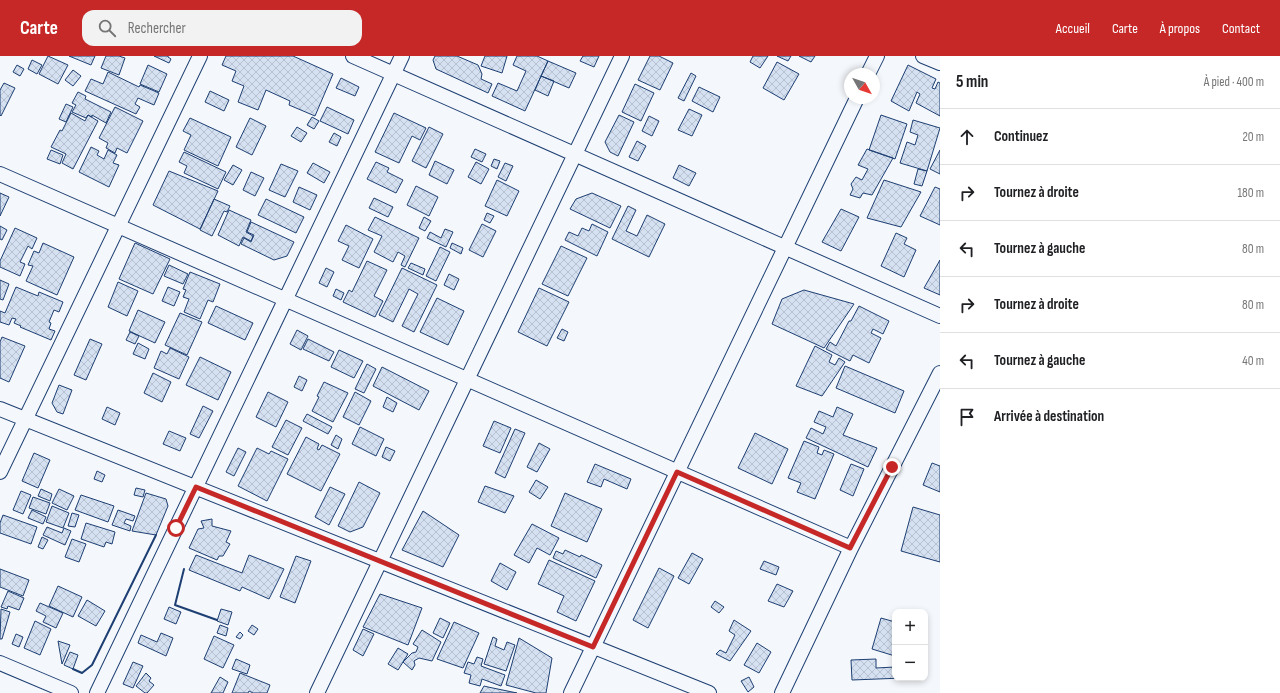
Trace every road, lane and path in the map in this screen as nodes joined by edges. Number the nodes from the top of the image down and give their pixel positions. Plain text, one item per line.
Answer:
1 (200, 56) edge
2 (353, 56) edge
3 (402, 56) edge
4 (622, 56) edge
5 (877, 56) edge
6 (923, 56) edge
7 (940, 63) edge
8 (871, 68) edge
9 (394, 74) junction
10 (853, 104) edge
11 (575, 154) junction
12 (0, 174) edge
13 (118, 226) junction
14 (785, 247) junction
15 (286, 300) junction
16 (940, 316) edge
17 (940, 373) edge
18 (468, 380) junction
19 (0, 409) edge
20 (25, 419) junction
21 (0, 472) edge
22 (677, 472) junction
23 (196, 487) junction
24 (850, 548) junction
25 (380, 561) junction
26 (593, 647) junction
27 (0, 663) edge
28 (71, 693) edge
29 (98, 693) edge
30 (317, 693) edge
31 (571, 693) edge
32 (709, 693) edge
33 (782, 693) edge

1 - 13 street
2 - 9 street
3 - 9 street
4 - 11 street
5 - 8 street
6 - 7 street
9 - 11 street
9 - 15 street
10 - 14 street
11 - 14 street
11 - 18 street
12 - 13 street
13 - 15 street
13 - 20 street
14 - 16 street
14 - 22 street
15 - 18 street
15 - 23 street
17 - 24 street
18 - 22 street
18 - 25 street
19 - 20 street
20 - 21 street
20 - 23 street
22 - 24 street
22 - 26 street
23 - 25 street
23 - 29 street
24 - 33 street
25 - 26 street
25 - 30 street
26 - 31 street
26 - 32 street
27 - 28 street

